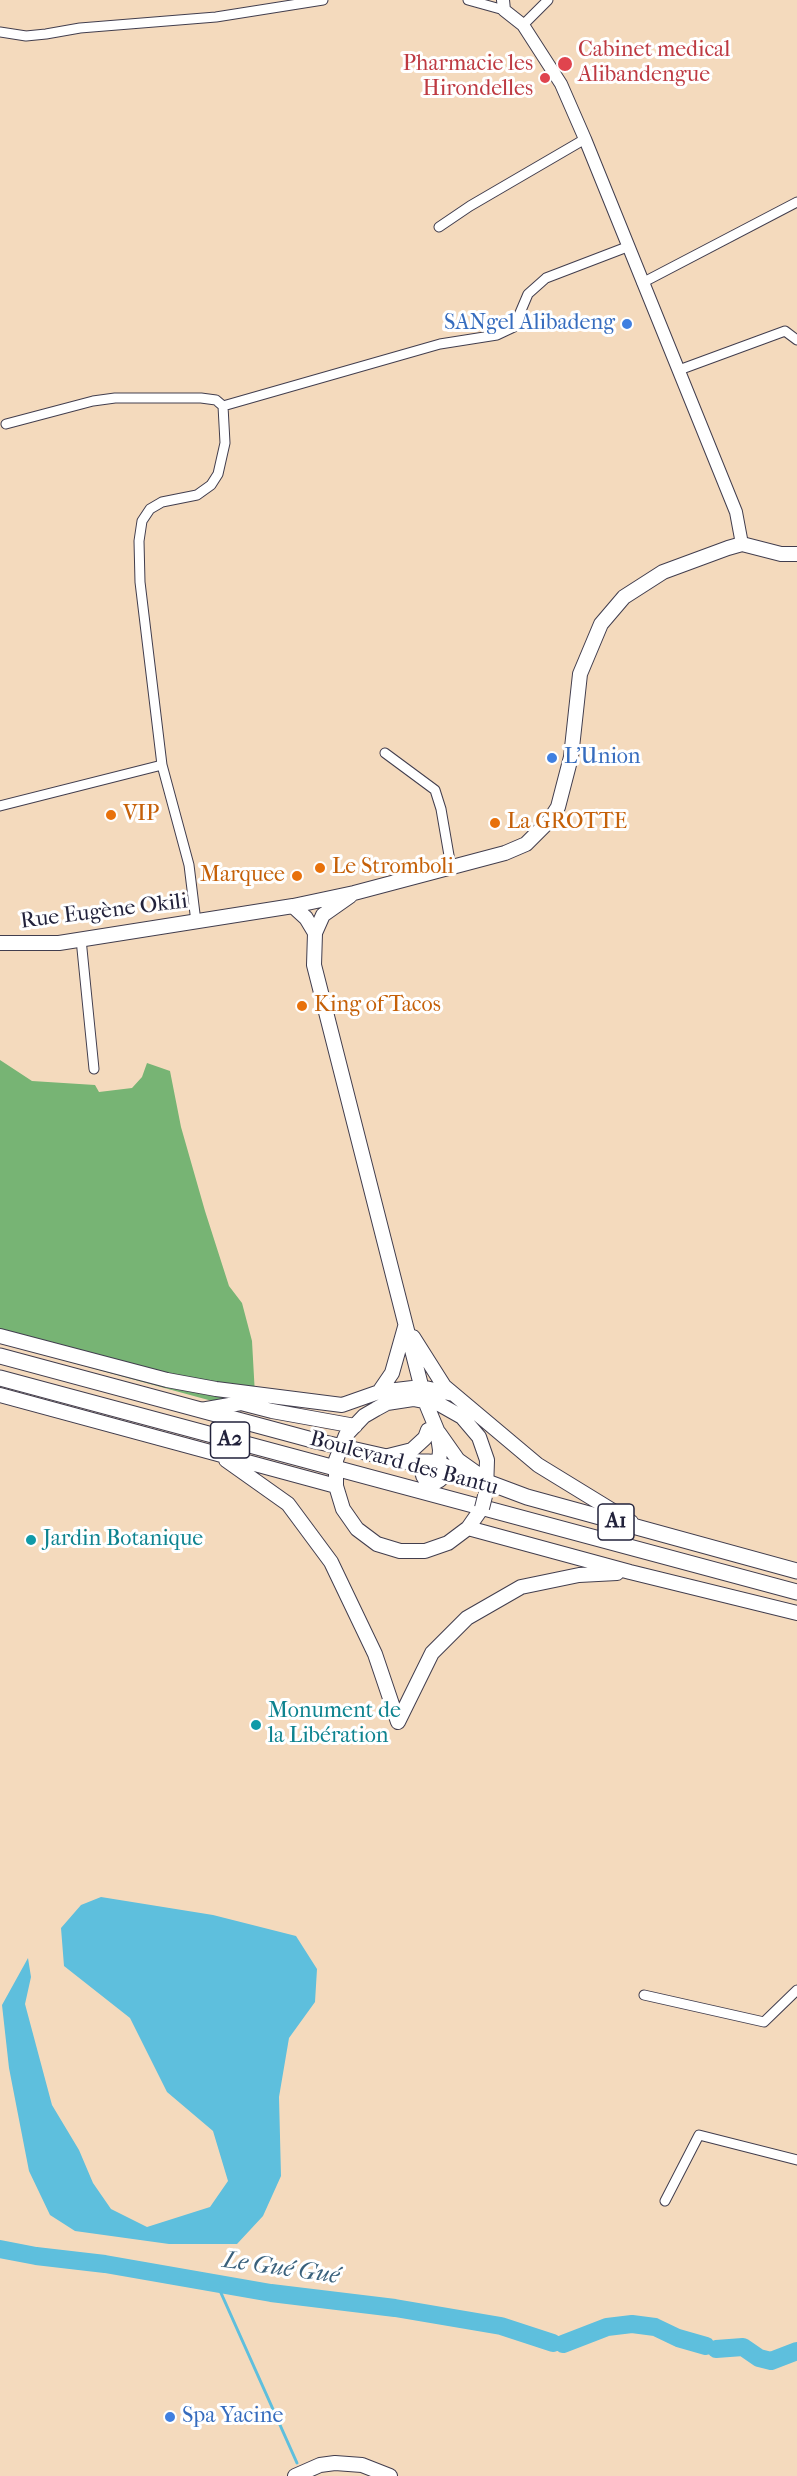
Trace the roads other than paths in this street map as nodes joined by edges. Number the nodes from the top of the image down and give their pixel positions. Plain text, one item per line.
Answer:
1 (323, 0) edge
2 (468, 0) edge
3 (548, 0) edge
4 (503, 5) edge
5 (523, 25) junction
6 (0, 32) edge
7 (585, 139) junction
8 (797, 201) edge
9 (439, 227) dead end
10 (627, 247) junction
11 (642, 282) junction
12 (797, 340) edge
13 (680, 370) junction
14 (224, 406) junction
15 (6, 424) dead end
16 (742, 544) junction
17 (797, 554) edge
18 (385, 753) dead end
19 (162, 765) junction
20 (0, 806) edge
21 (451, 867) junction
22 (354, 893) junction
23 (293, 906) junction
24 (196, 921) junction
25 (315, 933) junction
26 (81, 939) junction
27 (0, 943) edge
28 (94, 1069) dead end
29 (406, 1326) junction
30 (0, 1336) edge
31 (0, 1356) edge
32 (0, 1378) edge
33 (421, 1387) junction
34 (379, 1392) junction
35 (0, 1395) edge
36 (455, 1395) junction
37 (426, 1405) junction
38 (199, 1410) junction
39 (355, 1426) junction
40 (433, 1430) junction
41 (342, 1447) junction
42 (219, 1455) junction
43 (383, 1457) junction
44 (434, 1463) junction
45 (336, 1466) junction
46 (430, 1482) junction
47 (336, 1486) junction
48 (485, 1496) junction
49 (527, 1497) junction
50 (461, 1502) joint
51 (468, 1528) junction
52 (645, 1530) junction
53 (638, 1550) junction
54 (797, 1571) edge
55 (630, 1572) junction
56 (797, 1592) edge
57 (797, 1612) edge
58 (797, 1990) edge
59 (644, 1995) dead end
60 (797, 2160) edge
61 (664, 2201) dead end
62 (295, 2476) edge
63 (390, 2476) edge

1 - 6 street
2 - 4 street
3 - 5 street
4 - 5 street
5 - 7 street
7 - 9 street
7 - 10 street
8 - 11 street
10 - 11 street
10 - 14 street
11 - 13 street
12 - 13 street
13 - 16 street
14 - 15 street
14 - 19 street
16 - 17 main road
16 - 21 main road, Rue Eugène Okili
18 - 21 street
19 - 20 street
19 - 24 street
21 - 22 main road, Rue Eugène Okili
22 - 23 main road, Rue Eugène Okili
22 - 25 main road
23 - 24 main road, Rue Eugène Okili
23 - 25 main road
24 - 26 main road, Rue Eugène Okili
25 - 29 main road
26 - 27 main road, Rue Eugène Okili
26 - 28 street
29 - 33 main road
29 - 34 main road
29 - 36 main road
30 - 34 main road
31 - 38 highway, Boulevard des Bantu / A2
32 - 45 highway, Boulevard des Bantu / A2
33 - 34 main road
33 - 36 main road
33 - 37 main road
35 - 42 main road
36 - 52 main road
37 - 39 main road
37 - 40 main road
37 - 48 main road
38 - 39 main road
38 - 41 highway, Boulevard des Bantu / A2
39 - 41 main road
40 - 43 main road
40 - 44 main road
40 - 49 main road
41 - 43 highway, Boulevard des Bantu / A2
41 - 45 main road
42 - 47 main road
42 - 55 main road
43 - 44 highway, Boulevard des Bantu / A2
44 - 46 highway
44 - 48 highway, Boulevard des Bantu / A1
45 - 46 highway
45 - 47 main road
45 - 50 highway, Boulevard des Bantu / A2
46 - 53 highway
47 - 51 main road
48 - 49 highway, Boulevard des Bantu / A1
48 - 50 highway, Boulevard des Bantu / A1
48 - 51 main road
48 - 53 highway, Boulevard des Bantu / A1
49 - 52 highway, Boulevard des Bantu / A1
51 - 55 main road
52 - 54 highway, Boulevard des Bantu / A1
53 - 56 highway, Boulevard des Bantu / A1
55 - 57 main road
58 - 59 street
60 - 61 street
62 - 63 main road

